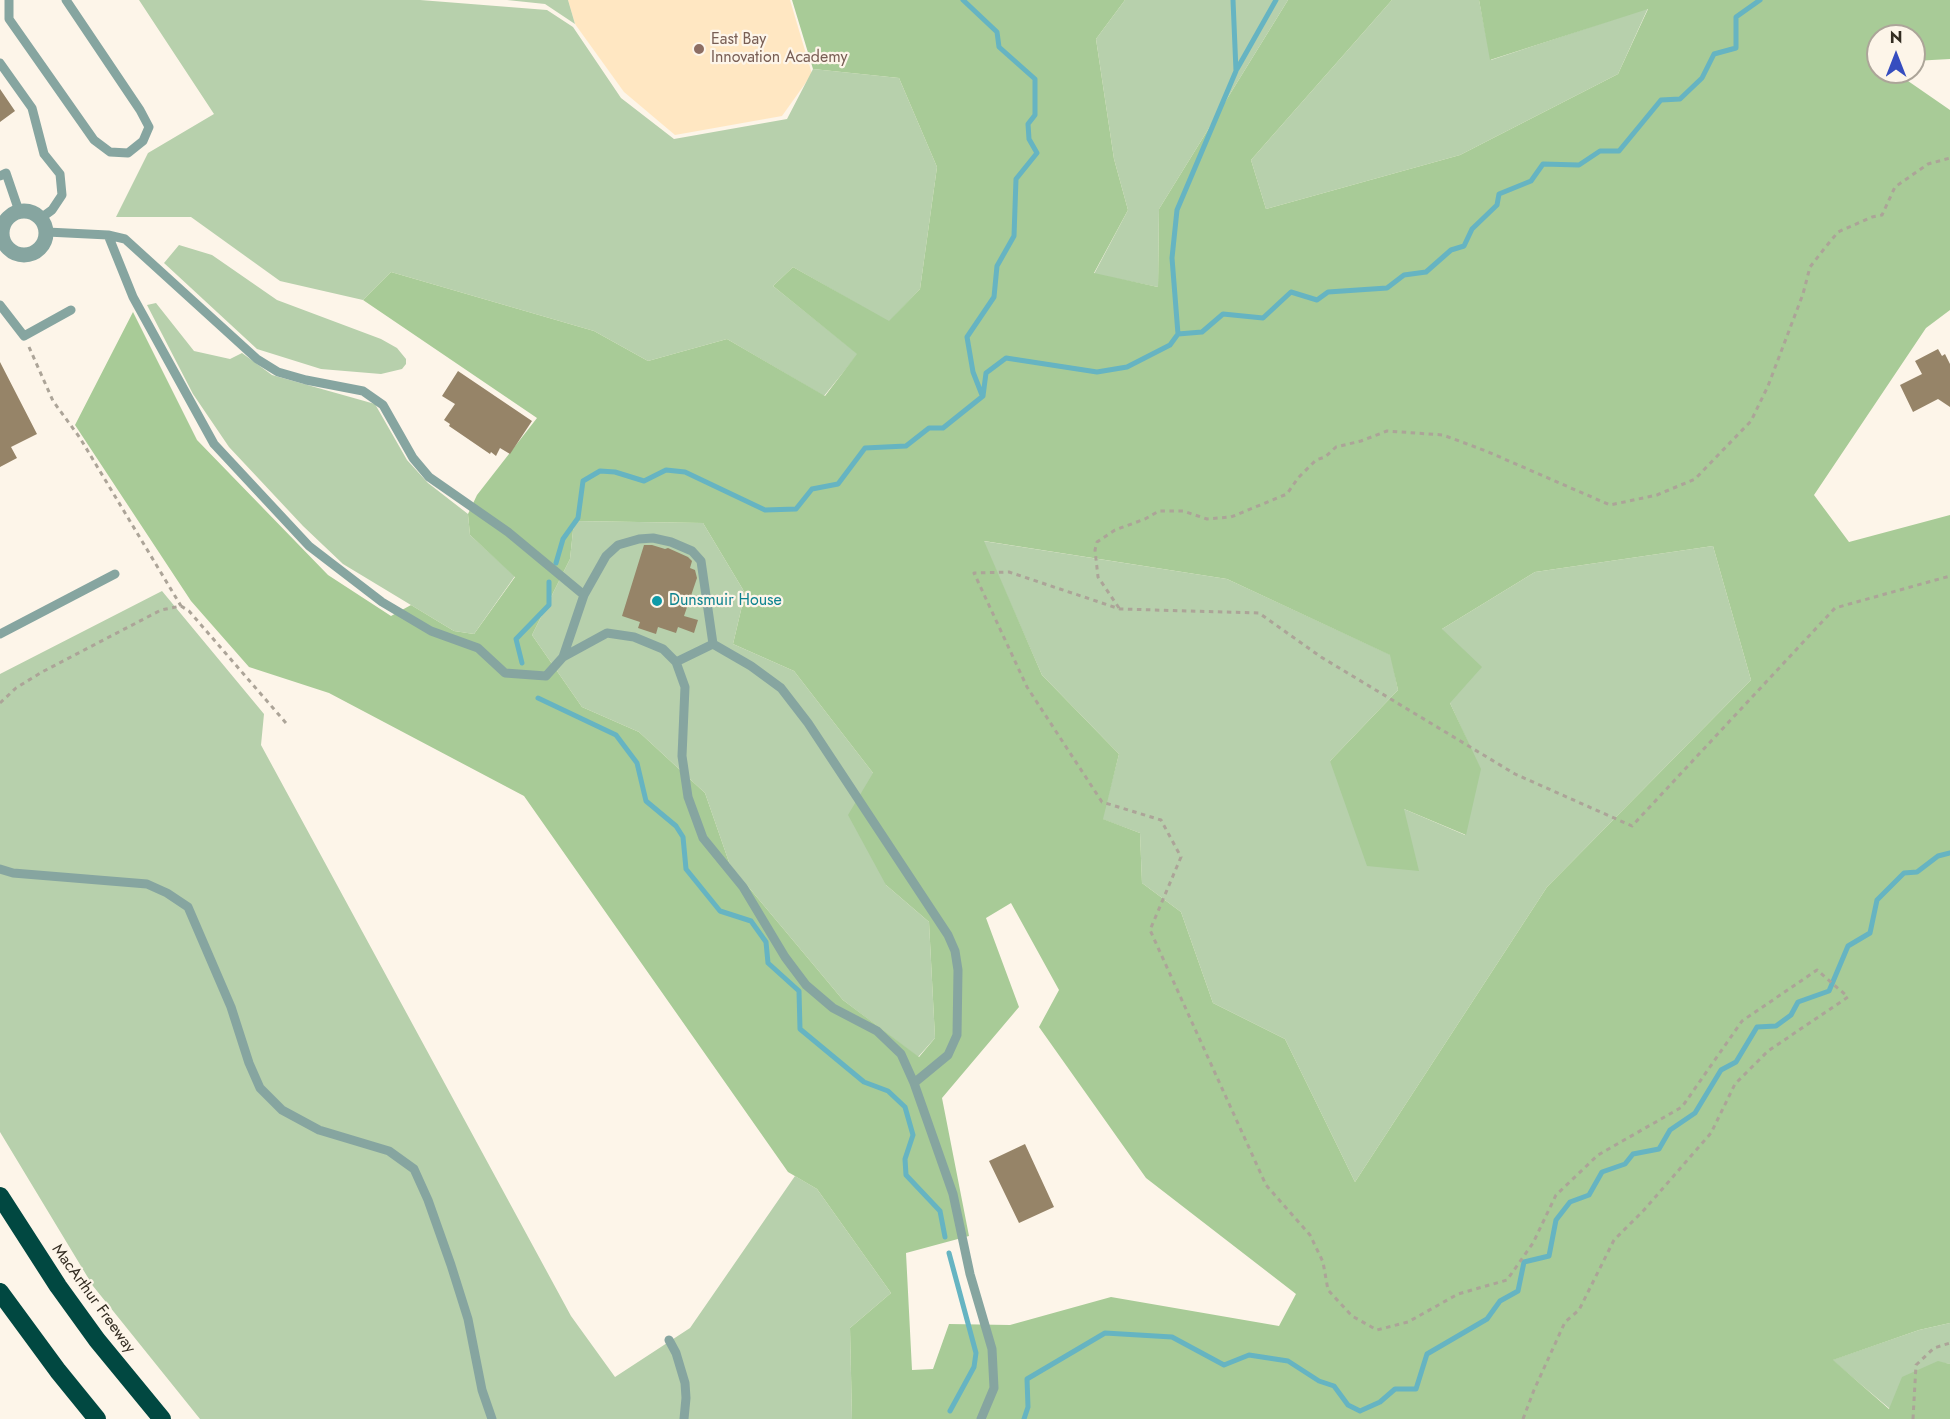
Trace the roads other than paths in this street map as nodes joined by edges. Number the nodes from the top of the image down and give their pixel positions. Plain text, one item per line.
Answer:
1 (9, 0) edge
2 (66, 0) edge
3 (0, 63) edge
4 (0, 177) edge
5 (19, 211) junction
6 (44, 225) junction
7 (108, 235) junction
8 (3, 248) edge
9 (0, 305) edge
10 (71, 310) dead end
11 (115, 574) dead end
12 (584, 595) junction
13 (0, 634) edge
14 (713, 644) junction
15 (563, 657) junction
16 (676, 662) junction
17 (0, 868) edge
18 (914, 1083) junction
19 (0, 1196) edge
20 (0, 1292) edge
21 (669, 1340) dead end
22 (58, 1371) junction
23 (83, 1419) edge
24 (97, 1419) edge
25 (162, 1419) edge
26 (492, 1419) edge
27 (684, 1419) edge
28 (981, 1419) edge

1 - 2 lane
3 - 6 lane
4 - 5 lane
5 - 6 street
5 - 8 street
6 - 7 lane
6 - 8 street
7 - 12 lane
7 - 15 lane
9 - 10 lane
11 - 13 lane
12 - 14 lane
12 - 15 lane
14 - 16 lane
14 - 18 lane
15 - 16 lane
16 - 18 lane
17 - 26 lane
18 - 28 lane
19 - 25 highway, MacArthur Freeway
20 - 22 highway
21 - 27 lane
22 - 23 highway
22 - 24 highway

